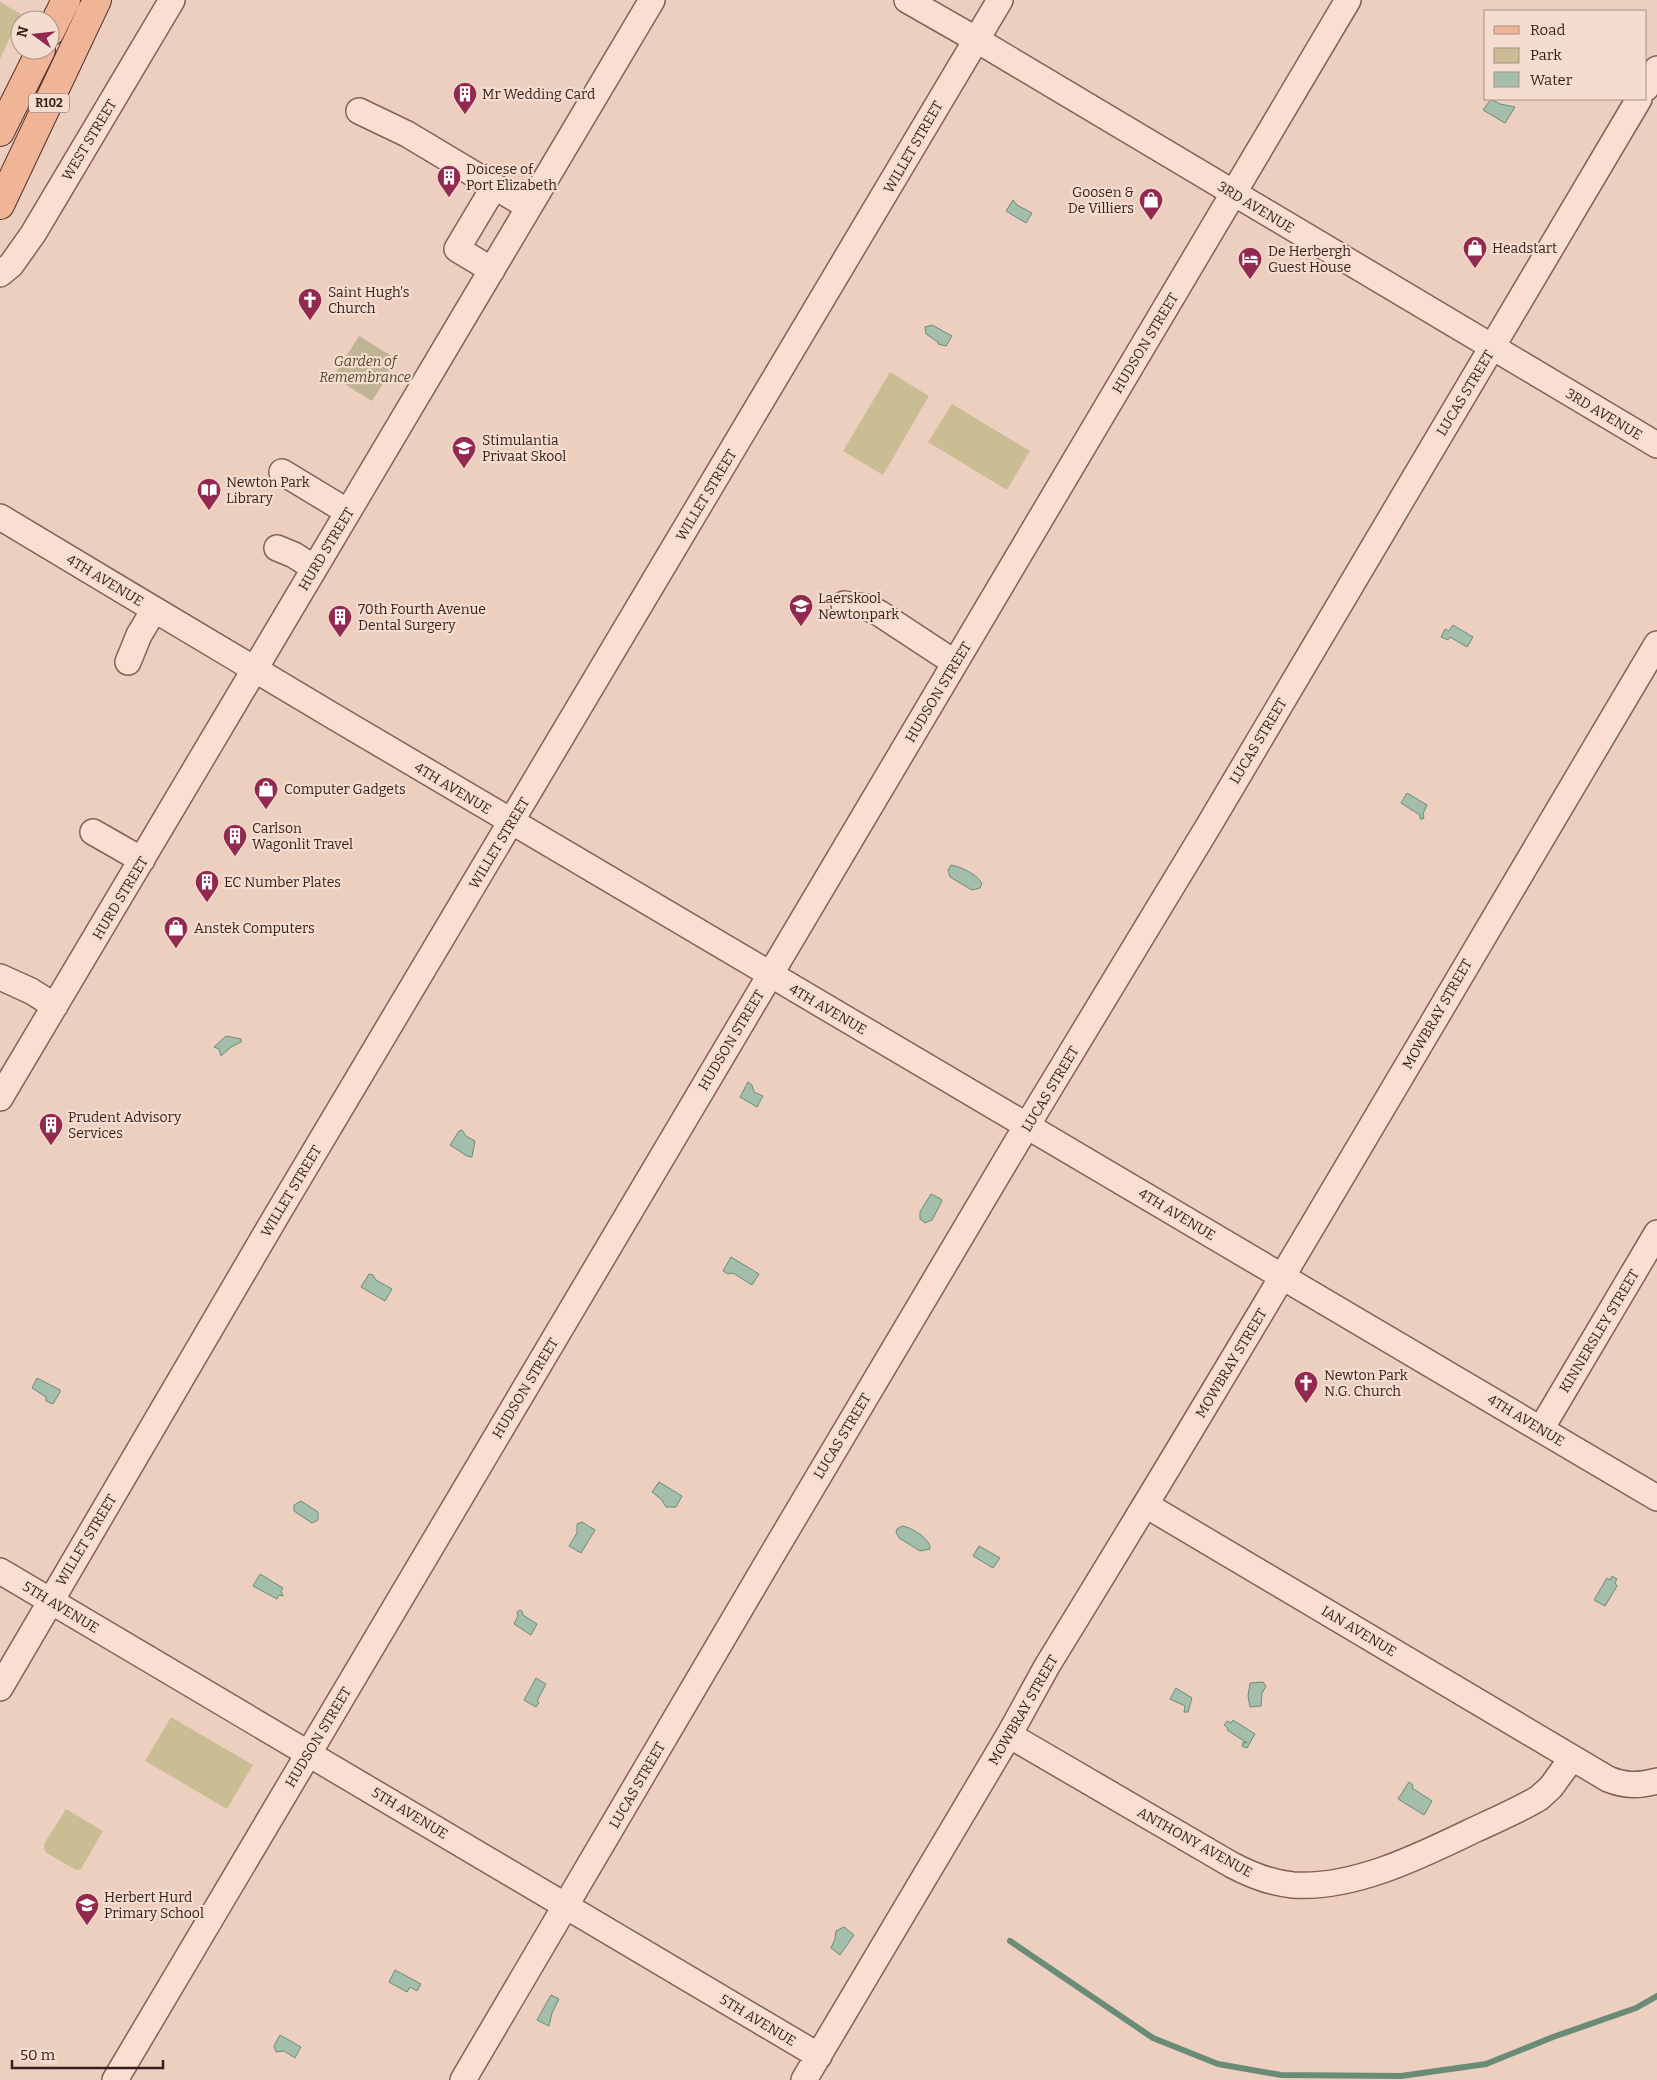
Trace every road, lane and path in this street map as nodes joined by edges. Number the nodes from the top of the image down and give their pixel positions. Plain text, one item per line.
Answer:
1 (66, 0) edge
2 (98, 0) edge
3 (172, 0) edge
4 (652, 0) edge
5 (907, 0) edge
6 (1000, 0) edge
7 (1348, 0) edge
8 (60, 12) edge
9 (977, 40) junction
10 (36, 60) edge
11 (1657, 69) edge
12 (1647, 86) edge
13 (1638, 100) edge
14 (359, 111) dead end
15 (0, 132) edge
16 (494, 187) junction
17 (1233, 194) junction
18 (0, 205) edge
19 (529, 207) junction
20 (492, 270) junction
21 (0, 274) edge
22 (1492, 347) junction
23 (1657, 445) edge
24 (282, 472) dead end
25 (348, 512) junction
26 (0, 517) edge
27 (277, 548) dead end
28 (314, 568) junction
29 (844, 604) dead end
30 (154, 610) junction
31 (1657, 644) edge
32 (128, 662) dead end
33 (955, 663) junction
34 (254, 670) junction
35 (512, 823) junction
36 (93, 832) dead end
37 (142, 860) junction
38 (770, 975) junction
39 (0, 977) edge
40 (55, 1006) junction
41 (0, 1098) edge
42 (1027, 1125) junction
43 (1657, 1233) edge
44 (1283, 1276) junction
45 (1540, 1429) junction
46 (1657, 1498) edge
47 (1146, 1505) junction
48 (0, 1571) edge
49 (51, 1601) junction
50 (0, 1688) edge
51 (1009, 1735) junction
52 (308, 1754) junction
53 (1572, 1758) junction
54 (1657, 1781) edge
55 (566, 1906) junction
56 (819, 2056) junction
57 (115, 2080) edge
58 (463, 2080) edge
59 (804, 2080) edge

1 - 8 main road
2 - 18 main road, R102
3 - 21 street, WEST STREET
4 - 19 street, HURD STREET
5 - 9 street, 3RD AVENUE
6 - 9 street, WILLET STREET
7 - 17 street, HUDSON STREET
9 - 17 street, 3RD AVENUE
9 - 35 street, WILLET STREET
10 - 15 main road, R102
11 - 12 street
13 - 22 street, LUCAS STREET
14 - 16 street
16 - 19 street
16 - 20 street
17 - 22 street, 3RD AVENUE
17 - 33 street, HUDSON STREET
19 - 20 street, HURD STREET
20 - 25 street, HURD STREET
22 - 23 street, 3RD AVENUE
22 - 42 street, LUCAS STREET
24 - 25 street
25 - 28 street, HURD STREET
26 - 30 street, 4TH AVENUE
27 - 28 street
28 - 34 street, HURD STREET
29 - 33 street
30 - 32 street
30 - 34 street, 4TH AVENUE
31 - 44 street, MOWBRAY STREET
33 - 38 street, HUDSON STREET
34 - 35 street, 4TH AVENUE
34 - 37 street, HURD STREET
35 - 38 street, 4TH AVENUE
35 - 49 street, WILLET STREET
36 - 37 street
37 - 40 street, HURD STREET
38 - 42 street, 4TH AVENUE
38 - 52 street, HUDSON STREET
39 - 40 street
40 - 41 street, HURD STREET
42 - 44 street, 4TH AVENUE
42 - 55 street, LUCAS STREET
43 - 45 street, KINNERSLEY STREET
44 - 45 street, 4TH AVENUE
44 - 47 street, MOWBRAY STREET
45 - 46 street, 4TH AVENUE
47 - 51 street, MOWBRAY STREET
47 - 53 street, IAN AVENUE
48 - 49 street, 5TH AVENUE
49 - 50 street, WILLET STREET
49 - 52 street, 5TH AVENUE
51 - 53 street, ANTHONY AVENUE
51 - 56 street, MOWBRAY STREET
52 - 55 street, 5TH AVENUE
52 - 57 street, HUDSON STREET
53 - 54 street, IAN AVENUE
55 - 56 street, 5TH AVENUE
55 - 58 street, LUCAS STREET
56 - 59 street, MOWBRAY STREET

